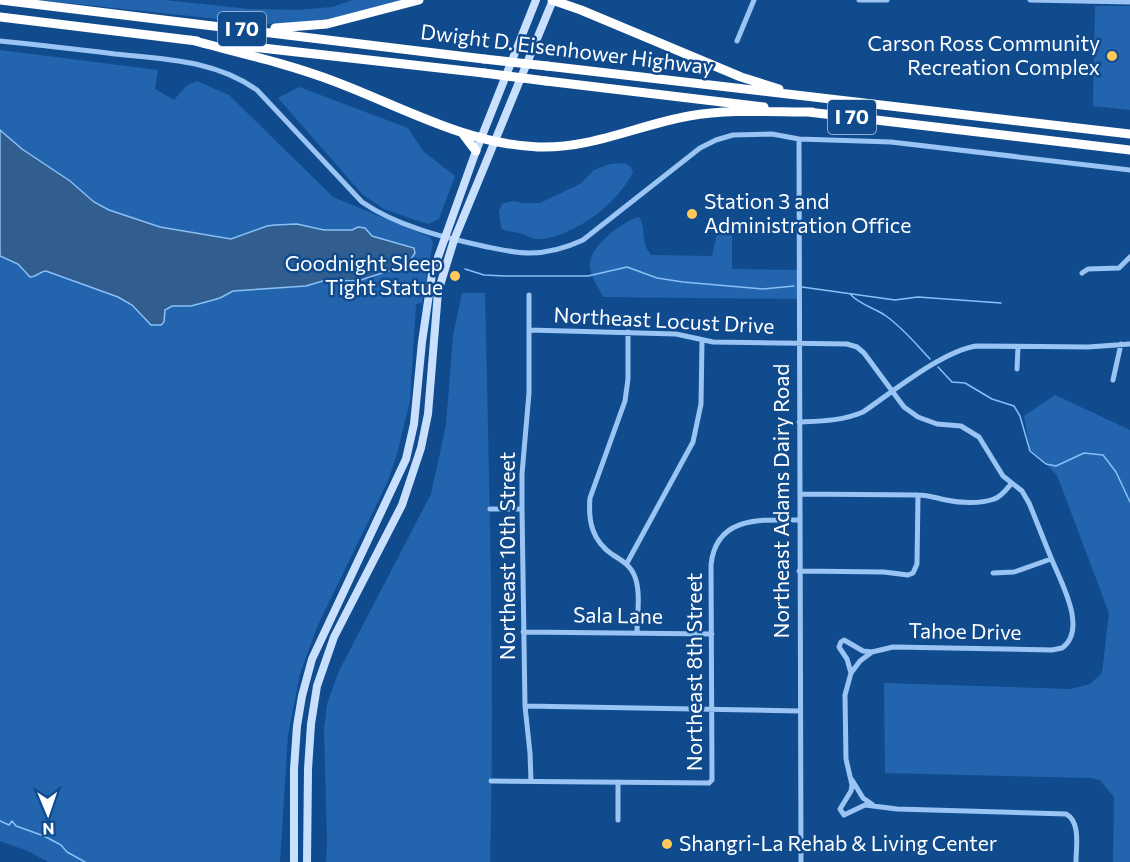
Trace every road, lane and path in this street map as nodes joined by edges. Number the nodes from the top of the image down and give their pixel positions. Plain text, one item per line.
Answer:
1 (0, 0) edge
2 (419, 0) edge
3 (536, 0) edge
4 (553, 0) edge
5 (573, 0) edge
6 (754, 0) edge
7 (859, 0) edge
8 (888, 0) edge
9 (1030, 0) edge
10 (1106, 1) edge
11 (1130, 2) edge
12 (581, 10) junction
13 (0, 17) edge
14 (254, 30) junction
15 (0, 40) edge
16 (191, 40) junction
17 (737, 41) dead end
18 (801, 96) junction
19 (812, 112) junction
20 (463, 134) junction
21 (1130, 134) edge
22 (482, 138) junction
23 (799, 139) junction
24 (495, 141) junction
25 (1130, 150) edge
26 (476, 151) junction
27 (1130, 170) edge
28 (444, 237) junction
29 (454, 240) junction
30 (1130, 257) edge
31 (1082, 273) dead end
32 (529, 295) dead end
33 (529, 330) junction
34 (628, 332) junction
35 (702, 341) junction
36 (798, 344) junction
37 (1121, 344) junction
38 (1130, 344) edge
39 (1018, 347) junction
40 (1017, 369) dead end
41 (1113, 380) dead end
42 (893, 392) junction
43 (799, 422) junction
44 (1011, 484) junction
45 (800, 494) junction
46 (918, 495) junction
47 (489, 509) dead end
48 (522, 509) junction
49 (799, 520) junction
50 (1052, 559) junction
51 (627, 563) junction
52 (800, 571) junction
53 (993, 573) dead end
54 (524, 632) junction
55 (637, 633) junction
56 (711, 634) junction
57 (1058, 650) joint
58 (872, 652) junction
59 (851, 674) junction
60 (525, 706) junction
61 (712, 710) junction
62 (800, 711) junction
63 (850, 776) junction
64 (491, 781) dead end
65 (531, 782) junction
66 (618, 782) junction
67 (873, 805) junction
68 (618, 820) dead end
69 (294, 862) edge
70 (307, 862) edge
71 (801, 862) edge
72 (1076, 862) edge

1 - 14 highway, Dwight D. Eisenhower Highway / I 70
2 - 14 highway
3 - 22 main road
4 - 12 highway
4 - 24 main road
5 - 12 highway
6 - 17 street
7 - 8 street
9 - 10 street
10 - 11 street
12 - 18 highway
13 - 16 highway, Dwight D. Eisenhower Highway / I 70
14 - 18 highway, Dwight D. Eisenhower Highway / I 70, bridge
15 - 28 street
16 - 19 highway, Dwight D. Eisenhower Highway / I 70, bridge
16 - 20 highway
18 - 21 highway, Dwight D. Eisenhower Highway / I 70
19 - 24 highway
19 - 25 highway, Dwight D. Eisenhower Highway / I 70
20 - 22 highway
20 - 26 highway
22 - 24 highway
22 - 26 main road
23 - 27 street
23 - 29 street
23 - 36 street, Northeast Adams Dairy Road
24 - 29 main road
26 - 28 main road
28 - 29 street
28 - 69 main road
29 - 70 main road
30 - 31 street
32 - 33 street, Northeast 10th Street
33 - 34 street, Northeast Locust Drive
33 - 48 street, Northeast 10th Street
34 - 35 street, Northeast Locust Drive
34 - 51 street
35 - 36 street, Northeast Locust Drive
35 - 51 street
36 - 42 street, Northeast Locust Drive
36 - 43 street, Northeast Adams Dairy Road
37 - 38 street
37 - 39 street
37 - 41 street
39 - 40 street
39 - 42 street
42 - 43 street
42 - 44 street, Northeast Locust Drive
43 - 45 street, Northeast Adams Dairy Road
44 - 46 street
44 - 50 street, Northeast Locust Drive
45 - 46 street
45 - 49 street, Northeast Adams Dairy Road
46 - 52 street
47 - 48 street
48 - 54 street, Northeast 10th Street
49 - 52 street, Northeast Adams Dairy Road
49 - 56 street, Northeast 8th Street
50 - 53 street
50 - 57 street, Northeast Locust Drive
51 - 55 street
52 - 62 street, Northeast Adams Dairy Road
54 - 55 street, Sala Lane
54 - 60 street, Northeast 10th Street
55 - 56 street, Sala Lane
56 - 61 street, Northeast 8th Street
57 - 58 street, Tahoe Drive
58 - 59 street
58 - 59 street
59 - 63 street
60 - 61 street
60 - 65 street, Northeast 10th Street
61 - 62 street
61 - 66 street, Northeast 8th Street
62 - 71 street, Northeast Adams Dairy Road
63 - 67 street
63 - 67 street
64 - 65 street
65 - 66 street
66 - 68 street
67 - 72 street

